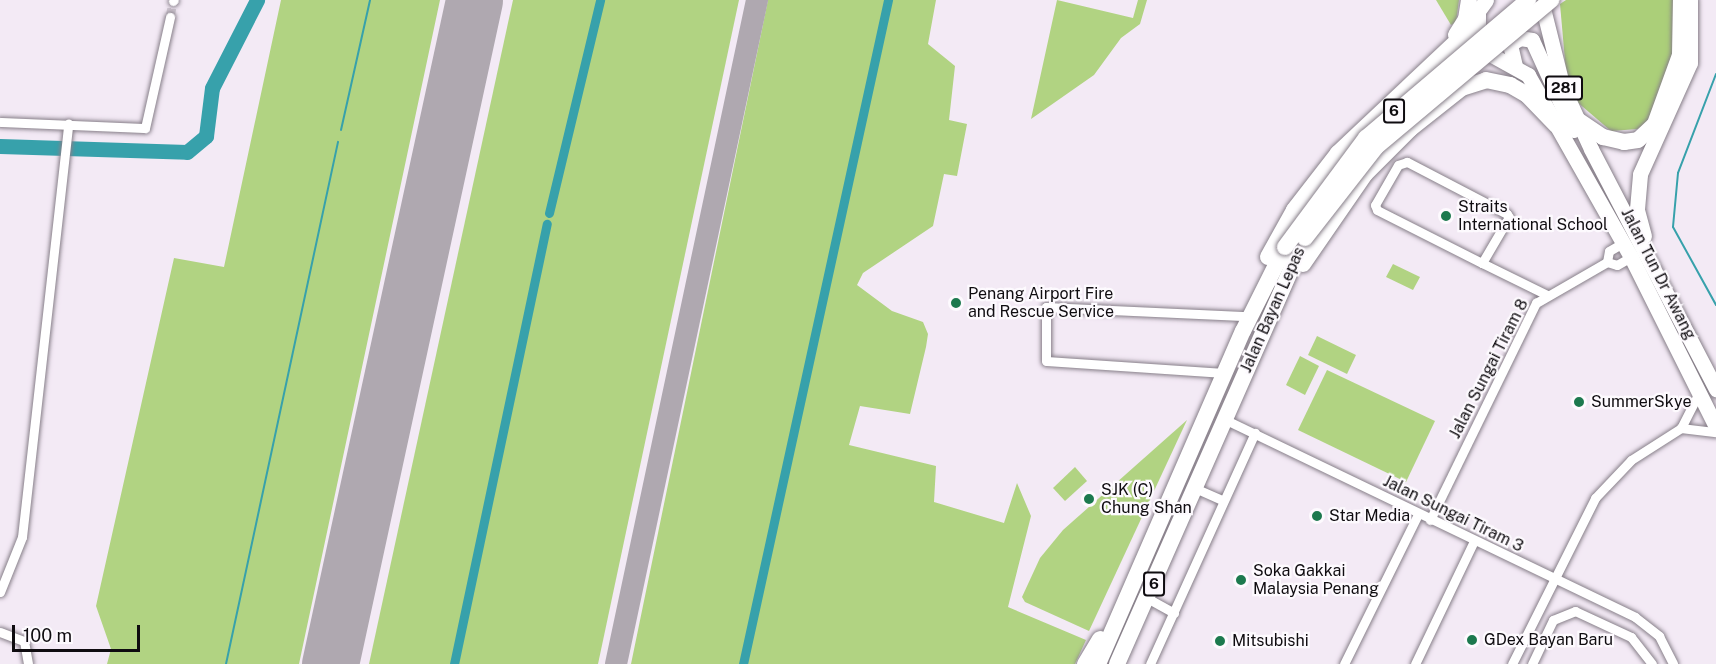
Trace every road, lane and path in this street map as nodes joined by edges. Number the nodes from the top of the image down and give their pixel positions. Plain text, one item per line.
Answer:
1 (1468, 0) edge
2 (1486, 0) edge
3 (1528, 0) edge
4 (1541, 0) edge
5 (1551, 0) edge
6 (1681, 0) edge
7 (1690, 0) edge
8 (170, 17) tunnel mouth
9 (1476, 23) junction
10 (1515, 66) junction
11 (1428, 67) junction
12 (1579, 121) junction
13 (0, 122) edge
14 (1556, 125) junction
15 (68, 126) junction
16 (1591, 149) junction
17 (1623, 243) junction
18 (1631, 257) junction
19 (1607, 262) junction
20 (1482, 263) junction
21 (1658, 275) junction
22 (1547, 295) junction
23 (1245, 323) junction
24 (1265, 325) junction
25 (1224, 373) junction
26 (1716, 389) edge
27 (1699, 393) junction
28 (1226, 420) junction
29 (1716, 427) edge
30 (1681, 428) junction
31 (1716, 432) edge
32 (1255, 433) junction
33 (1197, 489) junction
34 (1222, 500) junction
35 (1418, 514) junction
36 (1430, 520) junction
37 (1474, 541) junction
38 (1553, 579) junction
39 (0, 592) edge
40 (1147, 598) junction
41 (1124, 603) junction
42 (1174, 614) junction
43 (1134, 630) junction
44 (0, 632) edge
45 (28, 664) edge
46 (1085, 664) edge
47 (1098, 664) edge
48 (1116, 664) edge
49 (1124, 664) edge
50 (1150, 664) edge
51 (1344, 664) edge
52 (1414, 664) edge
53 (1512, 664) edge
54 (1532, 664) edge
55 (1652, 664) edge
56 (1672, 664) edge

1 - 11 highway
2 - 9 main road
3 - 23 highway, Jalan Bayan Lepas / 6, bridge
4 - 12 main road, Jalan Tun Dr Awang / 281
5 - 24 highway, Jalan Bayan Lepas / 6, bridge
6 - 12 highway
7 - 21 main road
8 - 15 street
9 - 10 main road, Jalan Tun Dr Awang / 281
9 - 11 highway
10 - 14 main road, Jalan Tun Dr Awang / 281
10 - 16 main road
11 - 23 highway
12 - 16 main road, Jalan Tun Dr Awang / 281
13 - 15 street
14 - 17 main road, Jalan Tun Dr Awang / 281
14 - 24 highway
15 - 39 street
16 - 21 main road, Jalan Tun Dr Awang / 281
17 - 18 main road, Jalan Tun Dr Awang / 281
17 - 19 street, Jalan Sungai Tiram 8
18 - 19 street, Jalan Sungai Tiram 8
18 - 27 main road, Jalan Tun Dr Awang / 281
19 - 22 street, Jalan Sungai Tiram 8
20 - 20 street
20 - 22 street
21 - 26 main road, Jalan Tun Dr Awang / 281
22 - 36 street, Jalan Sungai Tiram 8
23 - 25 highway, Jalan Bayan Lepas / 6
23 - 25 street
24 - 28 highway, Jalan Bayan Lepas / 6
25 - 41 highway, Jalan Bayan Lepas / 6
27 - 29 main road, Jalan Tun Dr Awang / 281
27 - 30 street
28 - 32 street, Jalan Sungai Tiram 3
28 - 33 highway, Jalan Bayan Lepas / 6
30 - 31 street
30 - 38 street
32 - 34 street
32 - 35 street, Jalan Sungai Tiram 3
33 - 34 street
33 - 40 highway, Jalan Bayan Lepas / 6
34 - 42 street
35 - 36 street, Jalan Sungai Tiram 3
35 - 51 street
36 - 37 street, Jalan Sungai Tiram 3
37 - 38 street, Jalan Sungai Tiram 3
37 - 52 street
38 - 53 street
38 - 56 street, Jalan Sungai Tiram 3
40 - 42 street
40 - 43 highway, Jalan Bayan Lepas / 6
41 - 46 highway
41 - 47 highway, Jalan Bayan Lepas / 6
42 - 50 street
43 - 48 highway, Jalan Bayan Lepas / 6
43 - 49 highway
44 - 45 street
54 - 55 street

